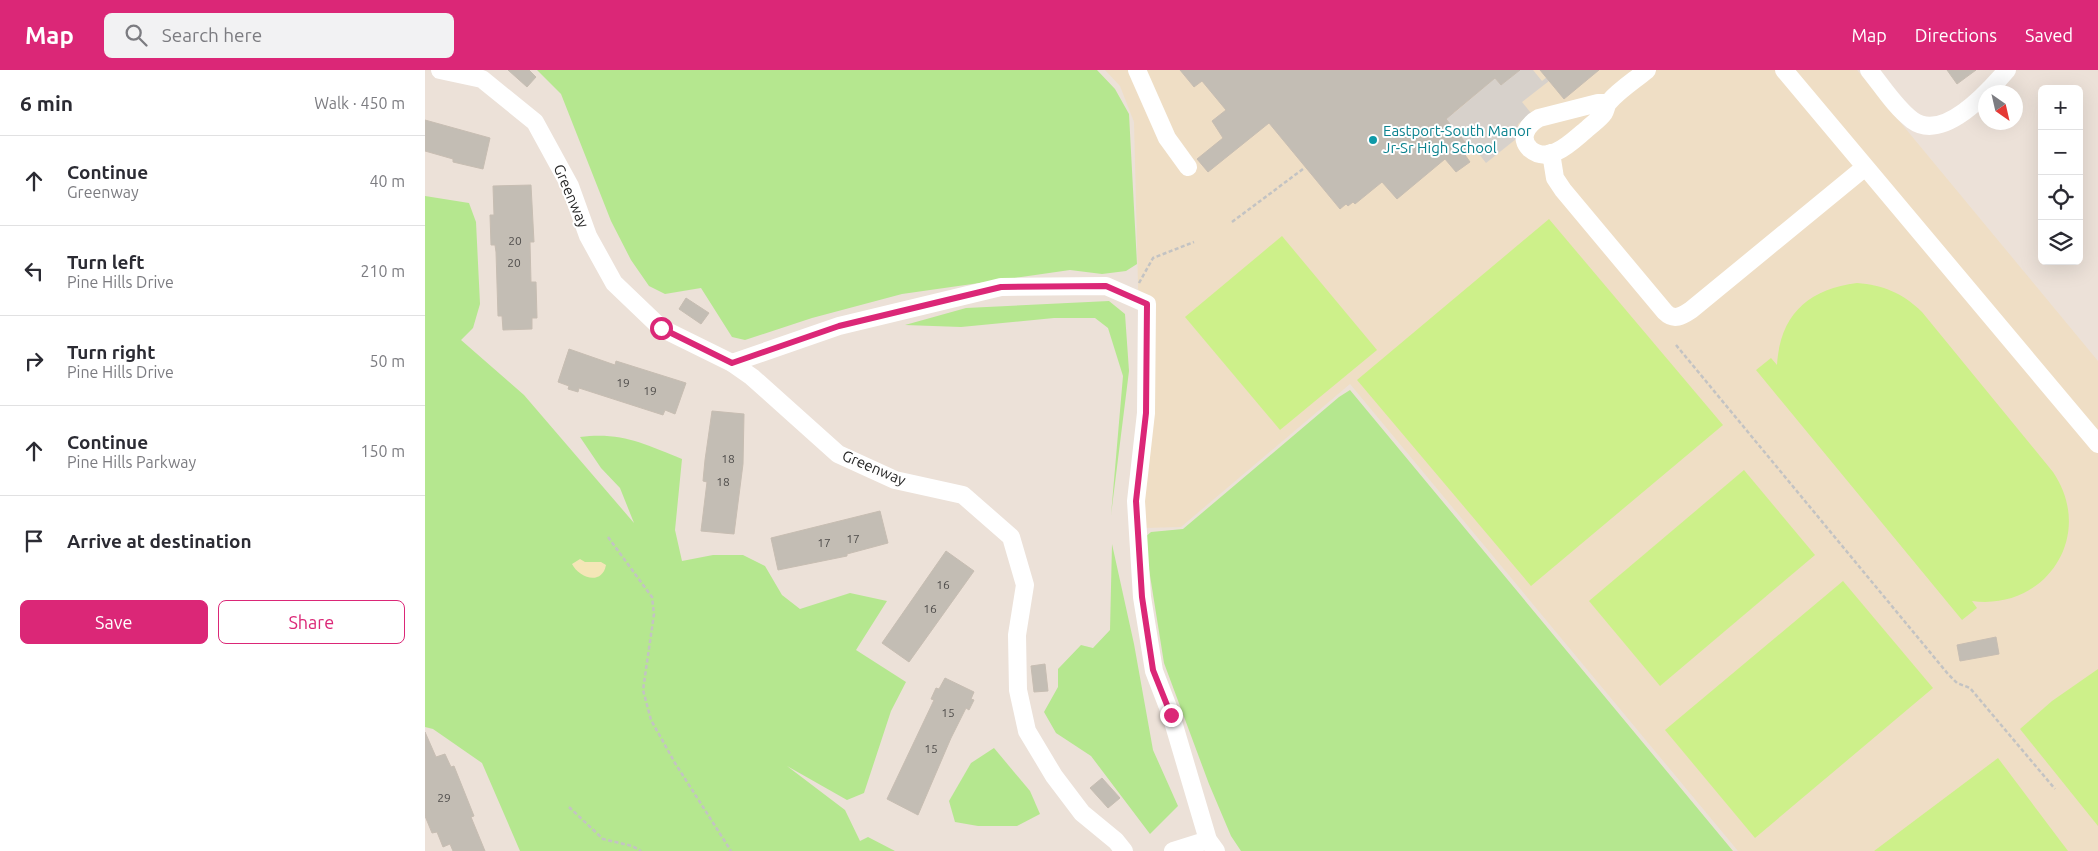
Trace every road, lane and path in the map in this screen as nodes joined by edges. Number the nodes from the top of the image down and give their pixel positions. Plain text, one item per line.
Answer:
1 (440, 70) edge
2 (1137, 70) edge
3 (1647, 70) edge
4 (1784, 70) edge
5 (1869, 70) edge
6 (2007, 70) edge
7 (480, 75) edge
8 (1607, 103) junction
9 (1551, 153) junction
10 (1187, 167) dead end
11 (1864, 168) junction
12 (1303, 169) dead end
13 (1232, 222) dead end
14 (1194, 242) dead end
15 (1134, 298) junction
16 (1676, 345) dead end
17 (732, 363) junction
18 (2098, 444) edge
19 (608, 538) dead end
20 (2055, 789) dead end
21 (569, 807) dead end
22 (1212, 846) edge
23 (641, 851) edge
24 (731, 851) edge
25 (1124, 851) edge
26 (1173, 851) edge

1 - 7 street, Greenway
2 - 10 street
3 - 8 street
4 - 11 street
5 - 6 street
7 - 17 street, Greenway
8 - 9 street
8 - 9 street
9 - 11 street
11 - 18 street
12 - 13 path
14 - 15 path
15 - 17 street
15 - 22 street
16 - 20 path
17 - 25 street, Greenway
19 - 24 path
21 - 23 path
22 - 26 street

